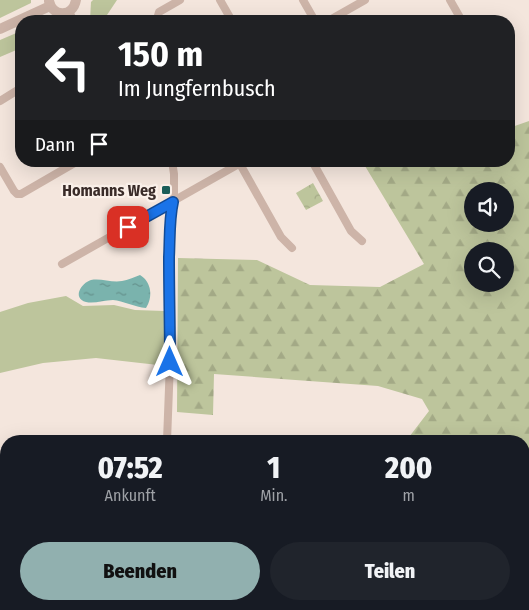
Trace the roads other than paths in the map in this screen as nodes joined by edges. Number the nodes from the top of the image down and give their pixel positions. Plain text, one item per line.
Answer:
1 (76, 0) edge
2 (180, 0) edge
3 (220, 0) edge
4 (303, 0) edge
5 (365, 0) edge
6 (450, 0) edge
7 (49, 3) edge
8 (69, 12) junction
9 (26, 15) edge
10 (71, 15) edge
11 (158, 15) edge
12 (229, 15) edge
13 (312, 15) edge
14 (339, 15) edge
15 (459, 15) edge
16 (15, 21) edge
17 (0, 29) edge
18 (15, 91) edge
19 (0, 100) edge
20 (0, 167) edge
21 (66, 167) edge
22 (172, 167) edge
23 (235, 167) edge
24 (244, 167) edge
25 (315, 167) edge
26 (173, 202) junction
27 (362, 241) dead end
28 (292, 248) dead end
29 (62, 264) dead end
30 (167, 435) edge

1 - 8 street
2 - 11 street
3 - 12 street
4 - 13 street
5 - 14 street
6 - 15 street
7 - 8 street
7 - 9 street
8 - 10 street
16 - 17 street
18 - 19 street
20 - 21 street
22 - 26 street
23 - 26 street
24 - 28 street
25 - 27 street
26 - 29 street
26 - 30 street

